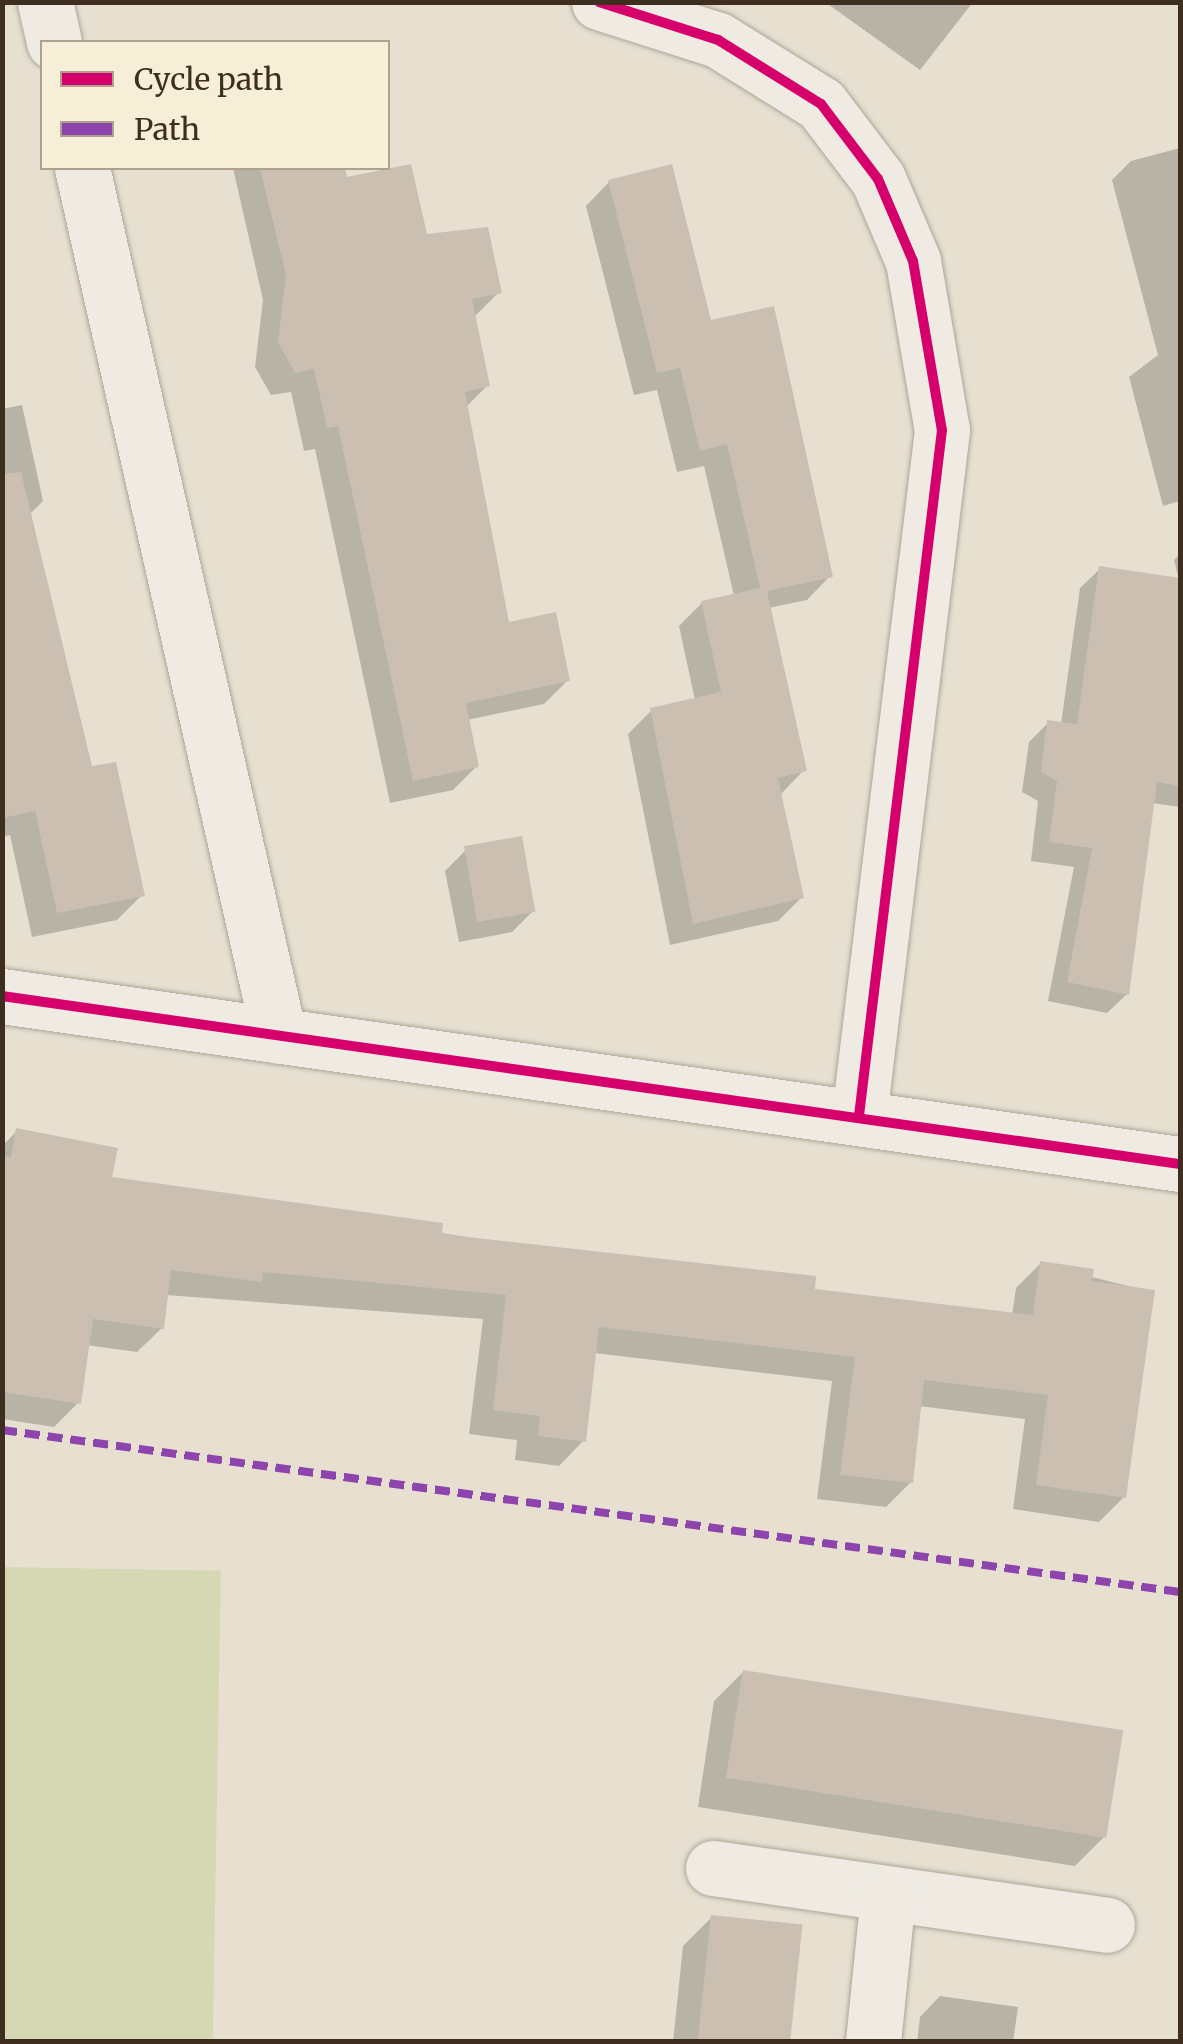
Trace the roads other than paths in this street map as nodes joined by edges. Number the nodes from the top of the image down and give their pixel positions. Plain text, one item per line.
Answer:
1 (45, 2) edge
2 (599, 2) edge
3 (54, 40) edge
4 (82, 170) edge
5 (2, 996) edge
6 (279, 1036) junction
7 (859, 1116) junction
8 (1180, 1164) edge
9 (714, 1868) dead end
10 (888, 1894) junction
11 (1107, 1925) dead end
12 (873, 2042) edge

1 - 3 street
2 - 7 street
4 - 6 street
5 - 6 street
6 - 7 street
7 - 8 street
9 - 10 street
10 - 11 street
10 - 12 street

